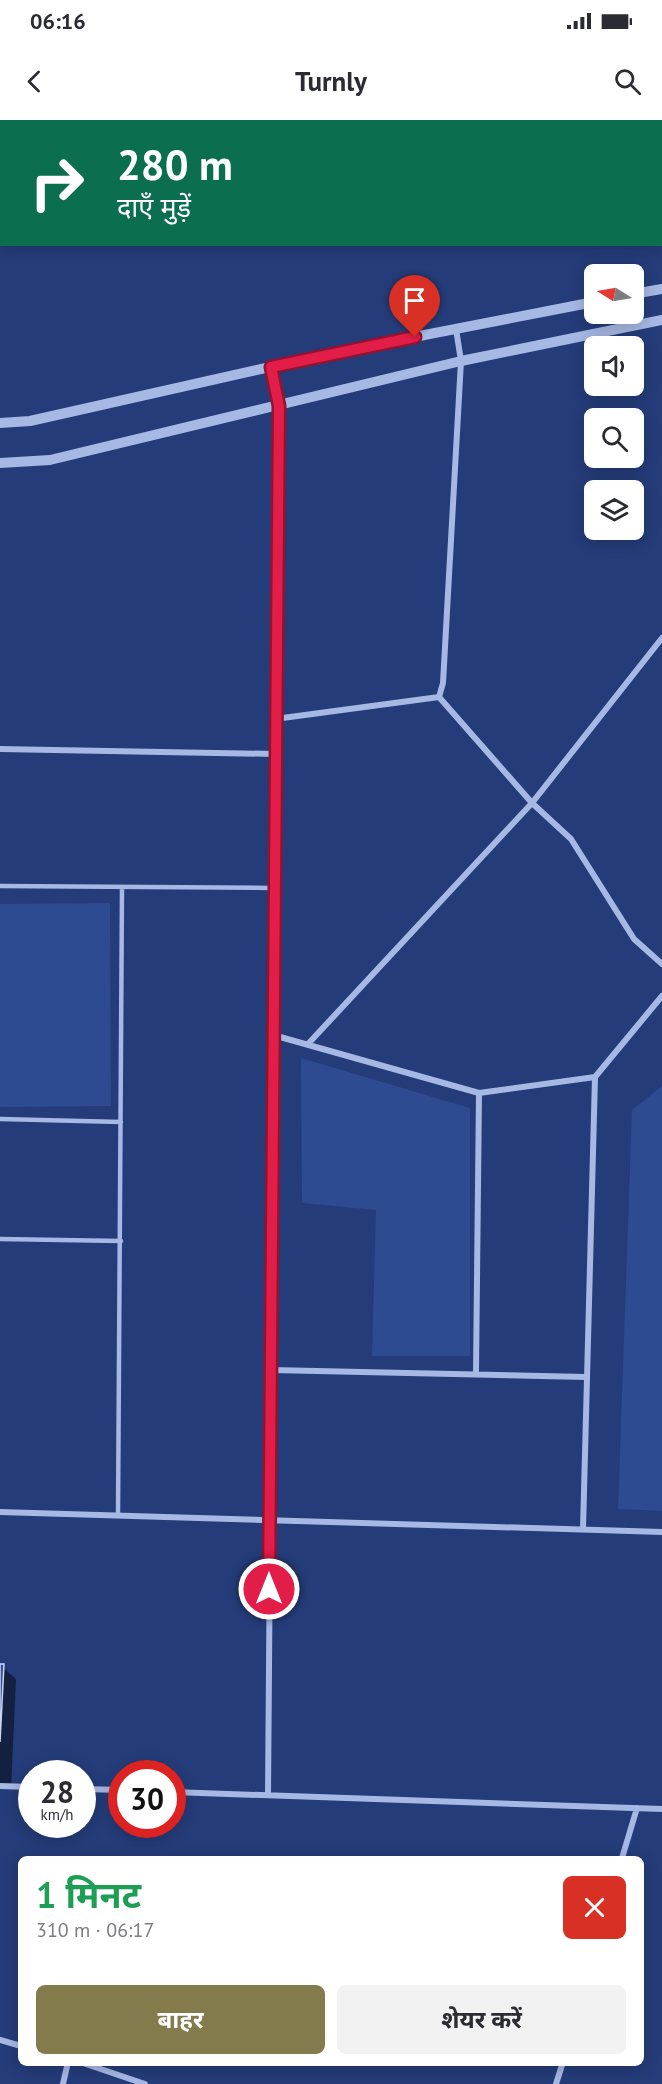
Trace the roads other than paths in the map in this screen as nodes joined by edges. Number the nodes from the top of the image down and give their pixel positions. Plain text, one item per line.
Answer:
1 (662, 289) edge
2 (644, 292) edge
3 (584, 304) edge
4 (662, 320) edge
5 (456, 329) junction
6 (461, 361) junction
7 (271, 367) junction
8 (279, 406) junction
9 (0, 423) edge
10 (0, 463) edge
11 (662, 638) edge
12 (439, 697) junction
13 (275, 718) junction
14 (0, 749) edge
15 (275, 753) junction
16 (532, 803) junction
17 (0, 886) edge
18 (122, 887) junction
19 (274, 888) junction
20 (662, 964) edge
21 (662, 996) edge
22 (273, 1035) junction
23 (308, 1044) junction
24 (595, 1077) junction
25 (479, 1094) junction
26 (0, 1119) edge
27 (121, 1122) junction
28 (0, 1239) edge
29 (121, 1241) junction
30 (271, 1370) junction
31 (476, 1372) junction
32 (586, 1377) junction
33 (0, 1512) edge
34 (118, 1516) junction
35 (270, 1521) junction
36 (583, 1529) junction
37 (662, 1532) edge
38 (0, 1786) edge
39 (18, 1787) edge
40 (186, 1792) edge
41 (268, 1795) junction
42 (637, 1808) junction
43 (662, 1809) edge
44 (623, 1856) edge
45 (0, 2040) edge
46 (18, 2045) edge
47 (67, 2066) edge
48 (92, 2066) edge
49 (562, 2066) edge
50 (63, 2084) edge
51 (145, 2084) edge
52 (556, 2084) edge

1 - 2 street
3 - 5 street
4 - 6 street
5 - 6 street
5 - 7 street
6 - 8 street
6 - 12 street
7 - 8 street
7 - 9 street
8 - 10 street
8 - 13 street
11 - 16 street
12 - 13 street
12 - 16 street
13 - 15 street
14 - 15 street
15 - 19 street
16 - 20 street
16 - 23 street
17 - 18 lane
18 - 19 lane
18 - 27 lane
19 - 22 street
21 - 24 street
22 - 23 street
22 - 30 street
23 - 25 street
24 - 25 street
24 - 32 street
25 - 31 street
26 - 27 lane
27 - 29 lane
28 - 29 lane
29 - 34 lane
30 - 31 street
30 - 35 street
31 - 32 street
32 - 36 street
33 - 34 street
34 - 35 street
35 - 36 street
35 - 41 street
36 - 37 street
38 - 39 street
40 - 41 street
41 - 42 street
42 - 43 street
42 - 44 street
45 - 46 street
47 - 50 street
48 - 51 street
49 - 52 street

